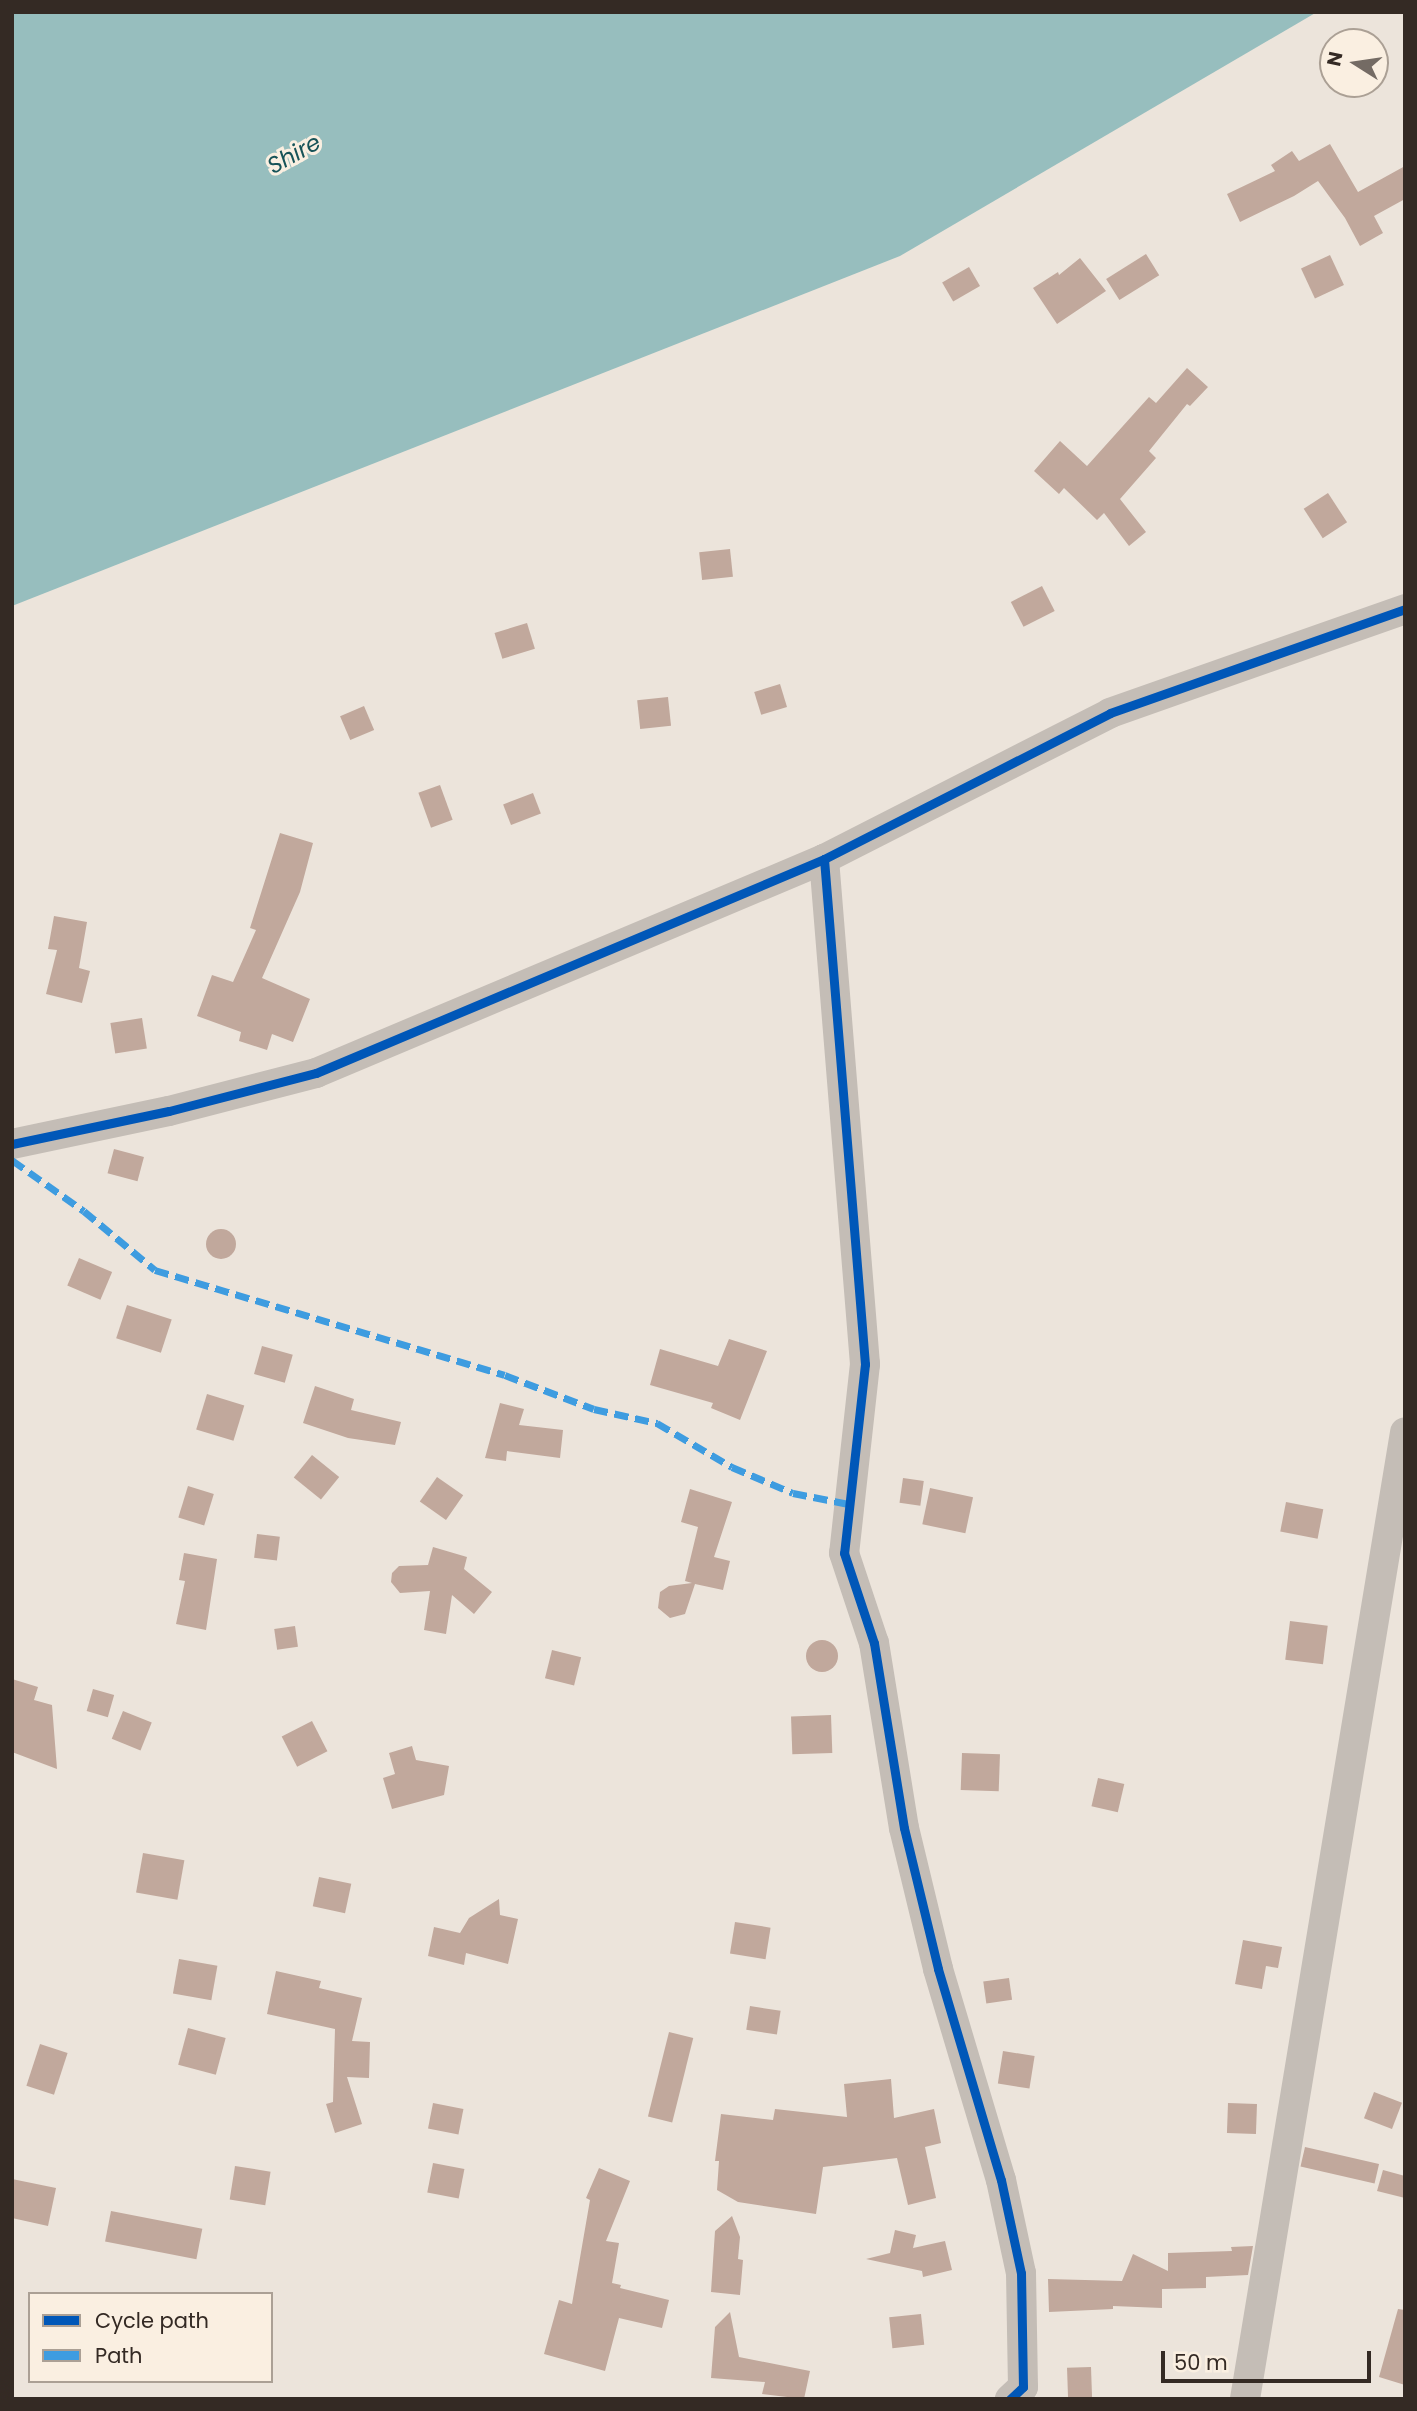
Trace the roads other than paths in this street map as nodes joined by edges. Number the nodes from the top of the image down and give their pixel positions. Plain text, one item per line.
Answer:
1 (1405, 609) edge
2 (824, 859) junction
3 (12, 1144) edge
4 (1405, 1432) edge
5 (1020, 2395) edge
6 (1245, 2399) edge

1 - 2 street
2 - 3 street
2 - 5 street
4 - 6 street

